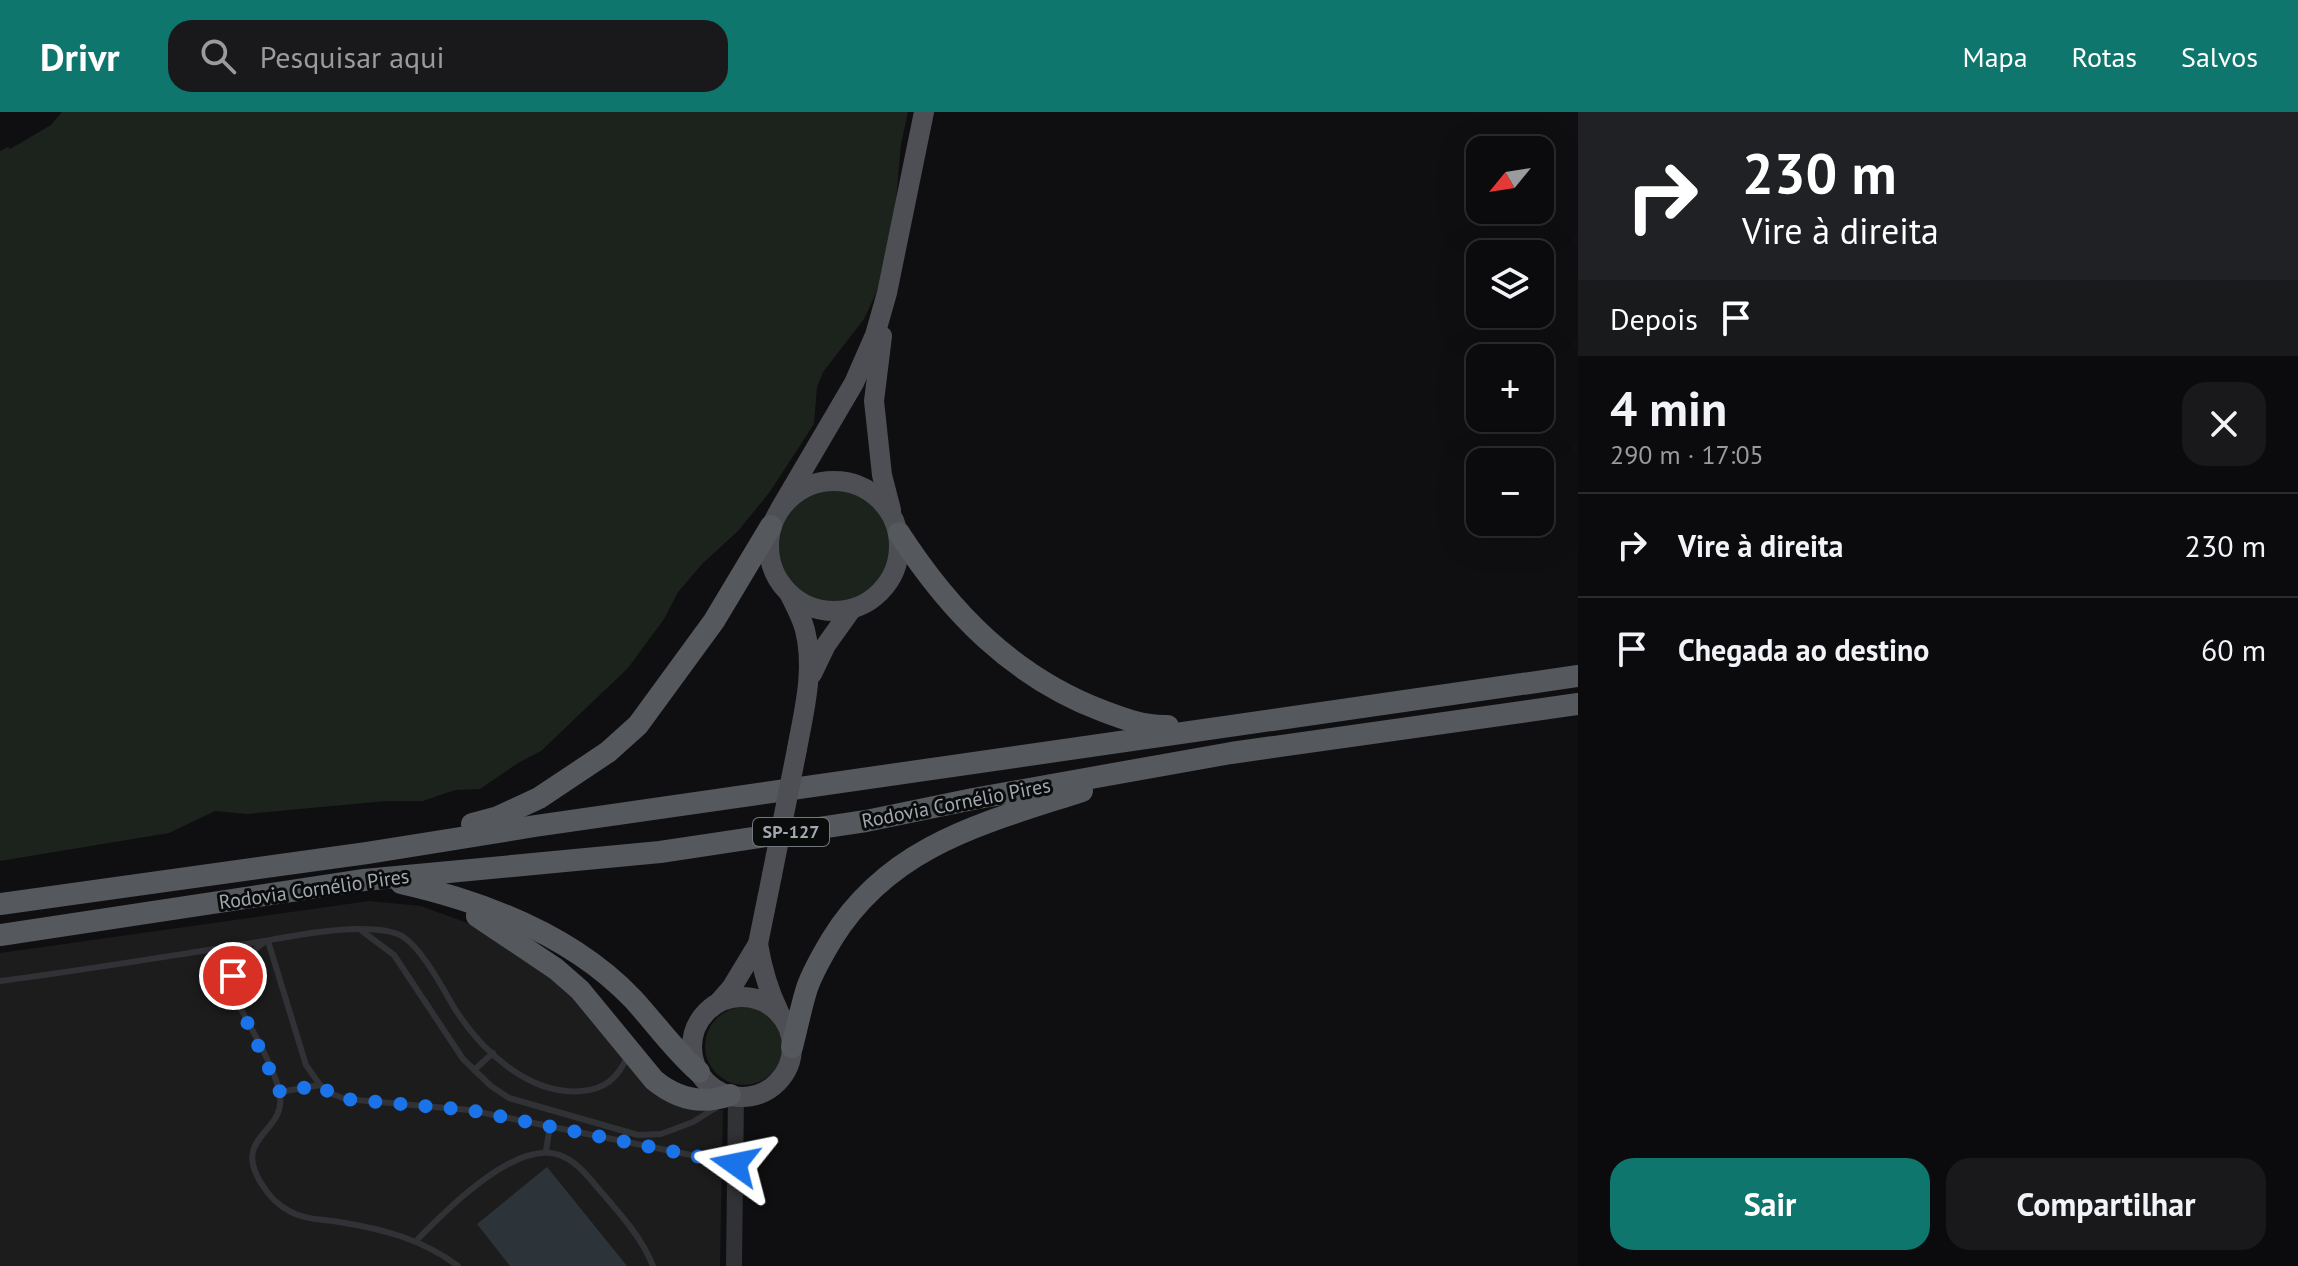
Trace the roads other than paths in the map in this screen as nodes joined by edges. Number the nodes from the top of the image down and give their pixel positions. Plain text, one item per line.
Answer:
1 (924, 112) edge
2 (887, 293) junction
3 (776, 518) junction
4 (895, 524) junction
5 (790, 595) junction
6 (851, 610) junction
7 (1578, 676) edge
8 (808, 681) junction
9 (1578, 704) edge
10 (1242, 724) junction
11 (1161, 766) junction
12 (367, 853) junction
13 (364, 880) junction
14 (431, 890) junction
15 (0, 904) edge
16 (359, 929) junction
17 (0, 935) edge
18 (267, 941) junction
19 (758, 944) junction
20 (0, 981) edge
21 (719, 1002) junction
22 (780, 1014) junction
23 (792, 1047) junction
24 (630, 1050) junction
25 (493, 1053) junction
26 (474, 1070) junction
27 (699, 1072) junction
28 (320, 1085) junction
29 (280, 1092) junction
30 (733, 1096) junction
31 (550, 1126) junction
32 (638, 1135) junction
33 (637, 1144) junction
34 (546, 1151) junction
35 (735, 1164) junction
36 (416, 1241) junction
37 (458, 1266) edge
38 (653, 1266) edge
39 (734, 1266) edge

1 - 2 main road
2 - 3 main road
2 - 4 main road
3 - 4 main road
3 - 5 main road
3 - 12 highway
4 - 6 main road
4 - 10 highway
5 - 6 main road
5 - 8 main road
6 - 8 main road
7 - 10 highway, Rodovia Cornélio Pires / SP-127
8 - 19 main road, bridge
9 - 11 highway, Rodovia Cornélio Pires / SP-127
10 - 12 highway, Rodovia Cornélio Pires / SP-127
11 - 13 highway, Rodovia Cornélio Pires / SP-127
11 - 23 highway
12 - 15 highway, Rodovia Cornélio Pires / SP-127
13 - 14 highway
13 - 17 highway, Rodovia Cornélio Pires / SP-127
14 - 24 highway
14 - 27 highway
16 - 18 lane
16 - 25 lane
16 - 26 lane
18 - 20 lane
18 - 28 lane
18 - 29 lane
19 - 21 main road
19 - 22 main road
21 - 22 main road
21 - 27 main road
22 - 23 main road
23 - 30 main road
24 - 25 lane
24 - 30 highway
25 - 26 lane
26 - 32 lane
27 - 30 main road
28 - 29 lane
28 - 31 lane
29 - 36 lane
30 - 32 lane
30 - 35 street
31 - 33 lane
31 - 34 lane
32 - 33 lane
33 - 35 lane
34 - 36 lane
34 - 38 lane
35 - 39 street
36 - 37 lane

